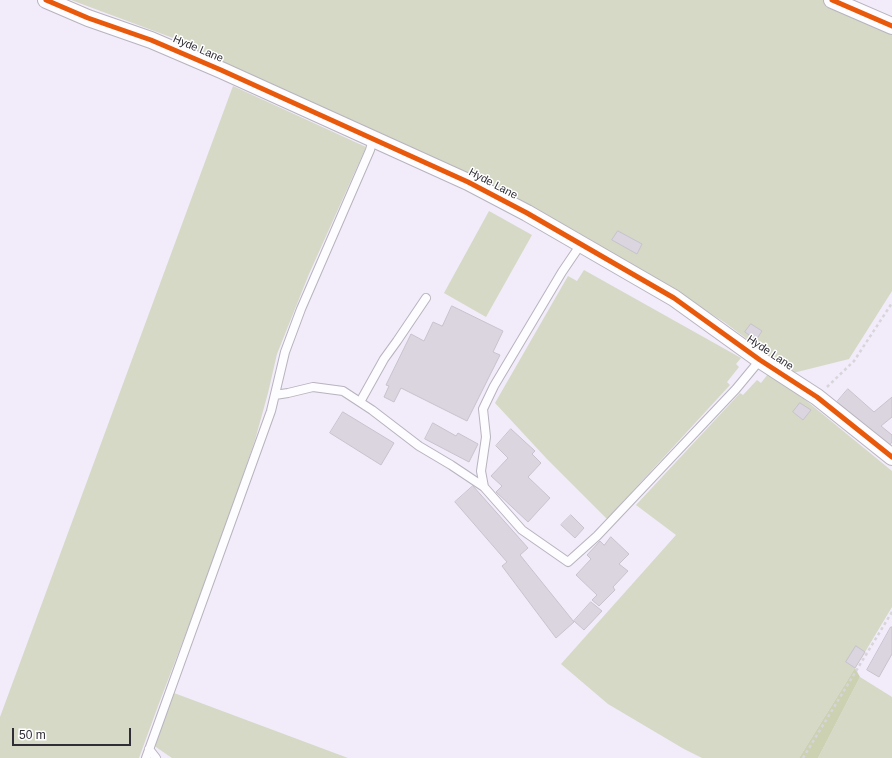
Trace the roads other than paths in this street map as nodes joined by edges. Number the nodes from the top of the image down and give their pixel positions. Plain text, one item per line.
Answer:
1 (46, 0) edge
2 (832, 0) edge
3 (892, 26) edge
4 (373, 139) junction
5 (581, 244) junction
6 (426, 298) dead end
7 (760, 360) junction
8 (275, 395) junction
9 (360, 402) junction
10 (892, 457) edge
11 (484, 487) junction
12 (149, 749) junction
13 (146, 758) edge
14 (156, 758) edge

1 - 4 street, Hyde Lane
2 - 3 street
4 - 5 street, Hyde Lane
4 - 8 lane
5 - 7 street, Hyde Lane
5 - 11 lane
6 - 9 lane
7 - 10 street, Hyde Lane
7 - 11 lane
8 - 9 lane
8 - 12 lane
9 - 11 lane
12 - 13 lane
12 - 14 lane

